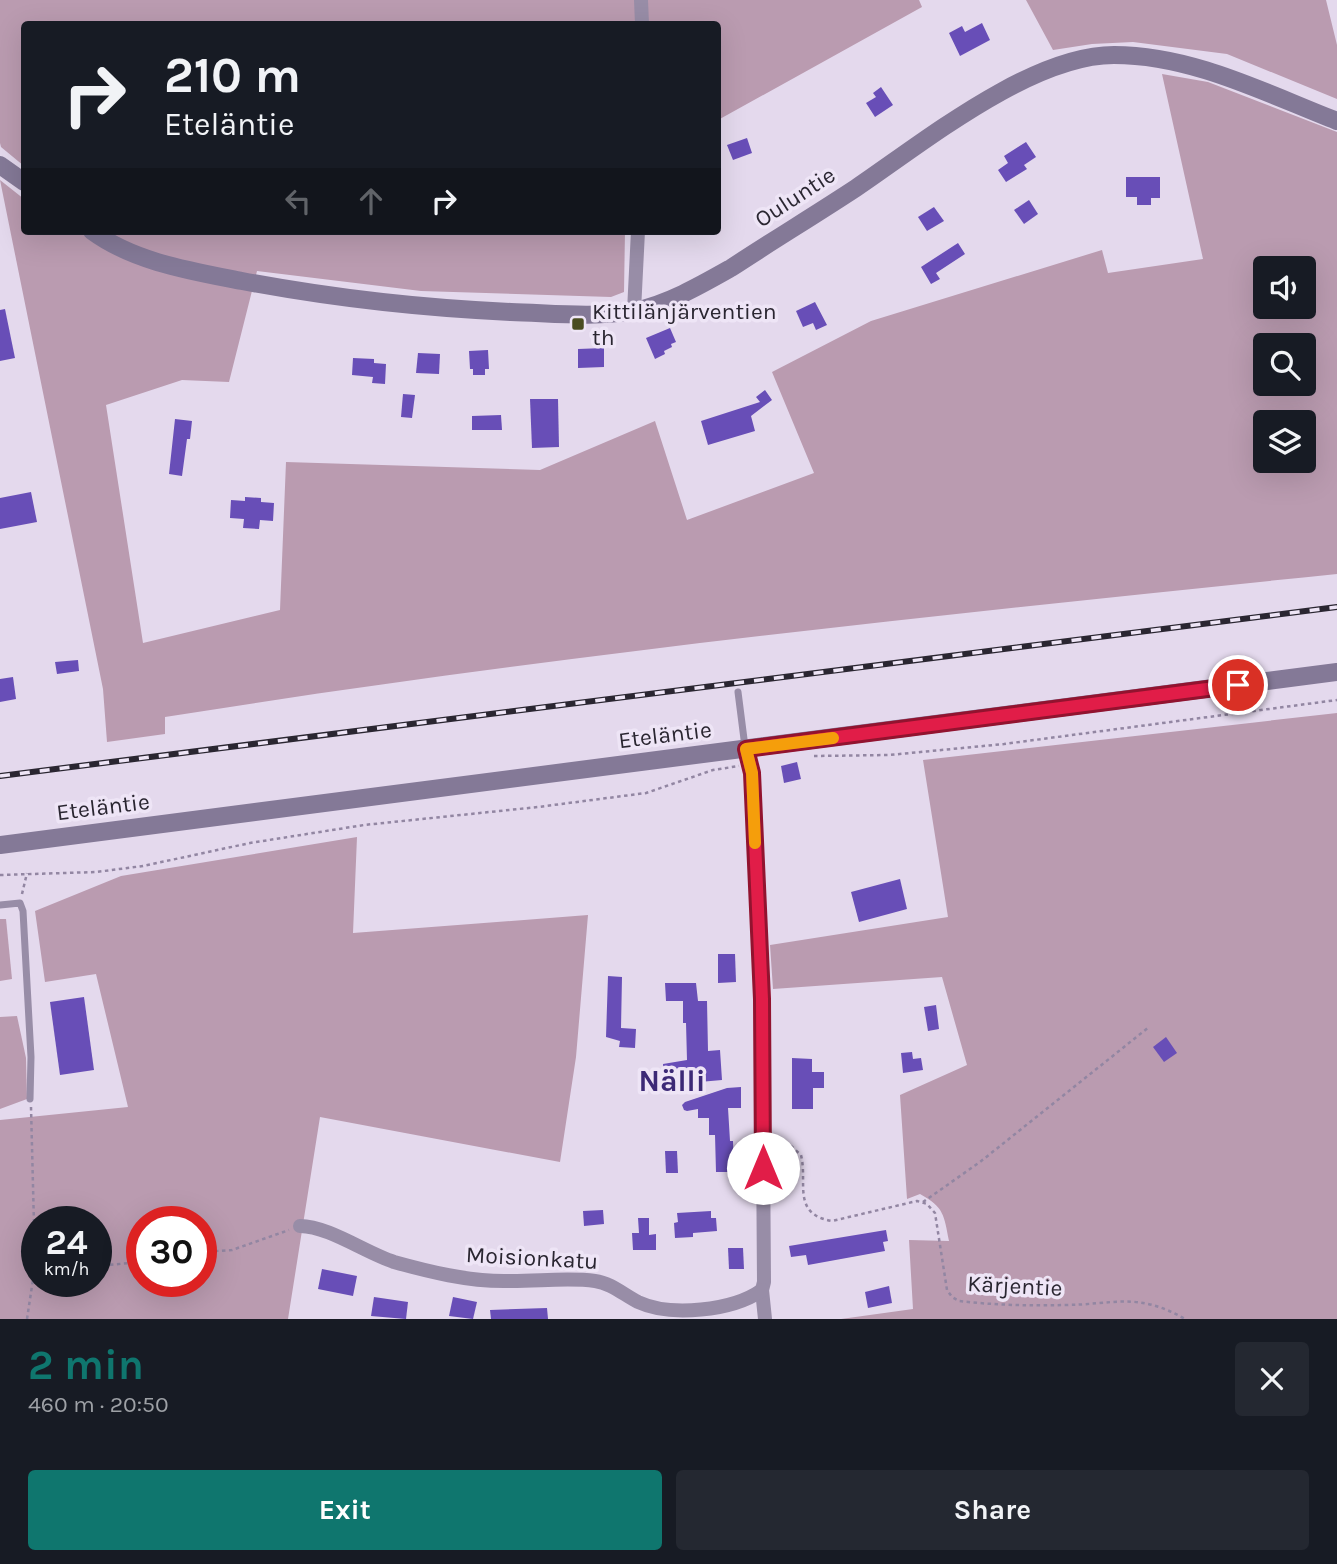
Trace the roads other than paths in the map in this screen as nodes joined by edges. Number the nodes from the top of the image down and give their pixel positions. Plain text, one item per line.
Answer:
1 (641, 0) edge
2 (642, 21) edge
3 (1337, 121) edge
4 (0, 165) edge
5 (21, 180) edge
6 (98, 235) edge
7 (638, 235) edge
8 (634, 311) junction
9 (1337, 672) edge
10 (738, 692) dead end
11 (748, 757) junction
12 (0, 845) edge
13 (0, 905) edge
14 (30, 1099) road end
15 (300, 1226) road end
16 (762, 1290) junction
17 (765, 1319) edge

1 - 2 street
3 - 8 street, Ouluntie
4 - 5 street
6 - 8 street, Ouluntie
7 - 8 street
9 - 11 street, Eteläntie
10 - 11 lane
11 - 12 street, Eteläntie
11 - 16 street
13 - 14 lane
15 - 16 street, Moisionkatu
16 - 17 street

